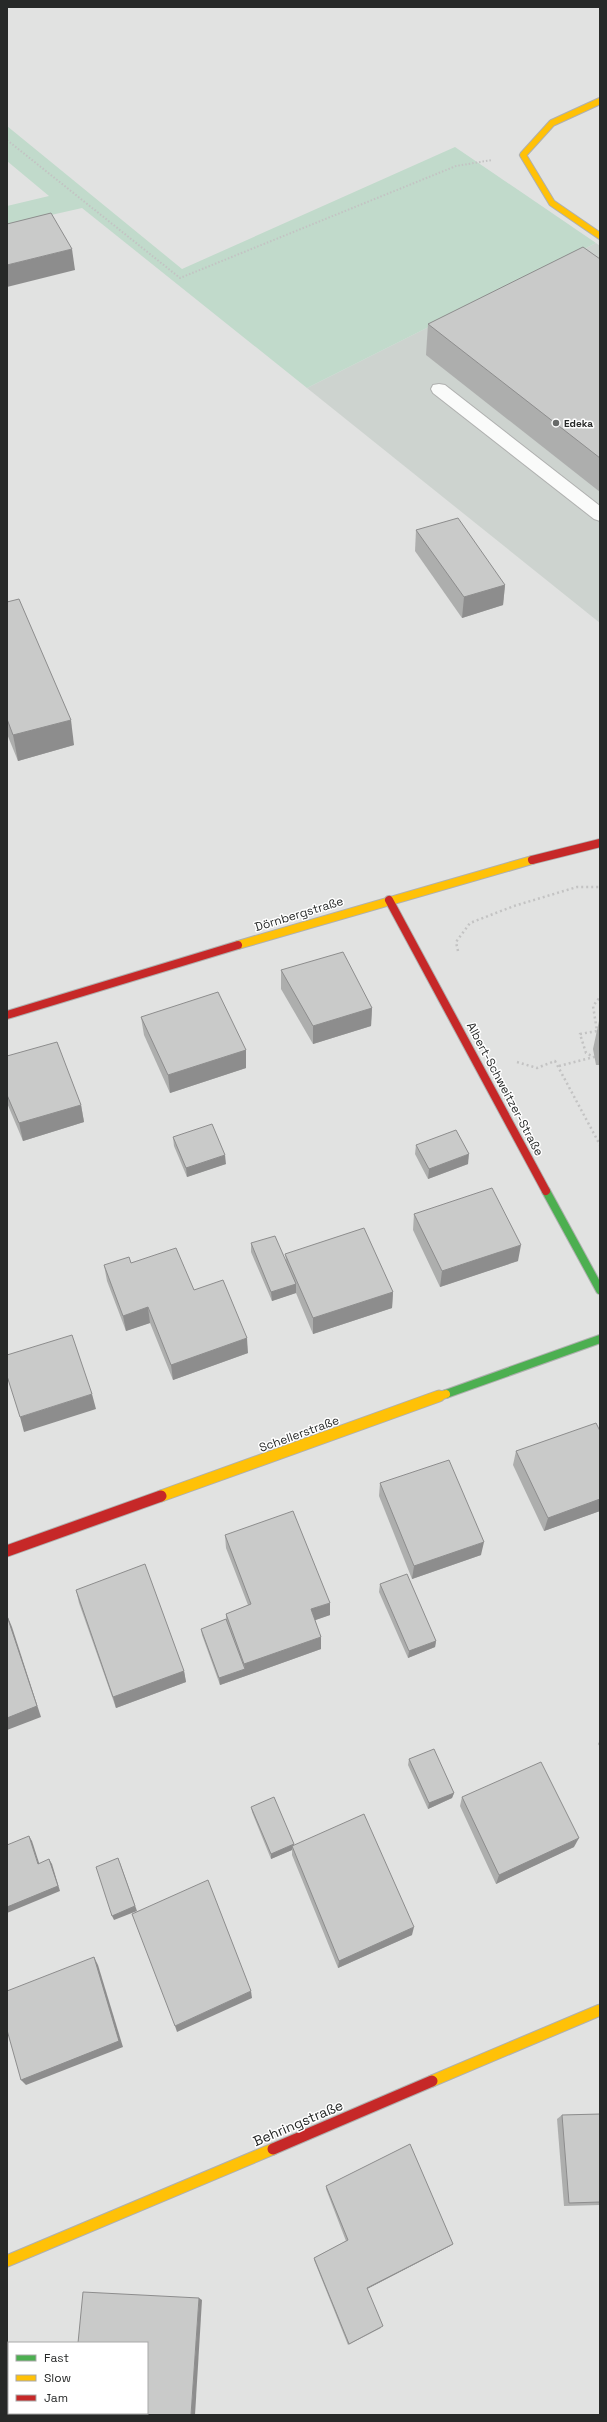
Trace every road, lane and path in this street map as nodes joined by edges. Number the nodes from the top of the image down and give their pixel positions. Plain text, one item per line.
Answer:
1 (600, 101) edge
2 (7, 140) edge
3 (523, 155) junction
4 (600, 236) edge
5 (439, 388) dead end
6 (600, 515) edge
7 (600, 843) edge
8 (600, 887) edge
9 (389, 900) junction
10 (459, 957) dead end
11 (600, 997) edge
12 (7, 1015) edge
13 (514, 1058) dead end
14 (559, 1066) junction
15 (600, 1145) edge
16 (600, 1290) edge
17 (600, 1339) edge
18 (7, 1551) edge
19 (600, 2010) edge
20 (7, 2261) edge

1 - 3 street
2 - 3 path
3 - 4 street
5 - 6 lane
7 - 9 street, Dörnbergstraße
8 - 10 path
9 - 12 street, Dörnbergstraße
9 - 16 street, Albert-Schweitzer-Straße
11 - 14 path
13 - 14 path
14 - 15 path
17 - 18 street, Schellerstraße
19 - 20 street, Behringstraße

